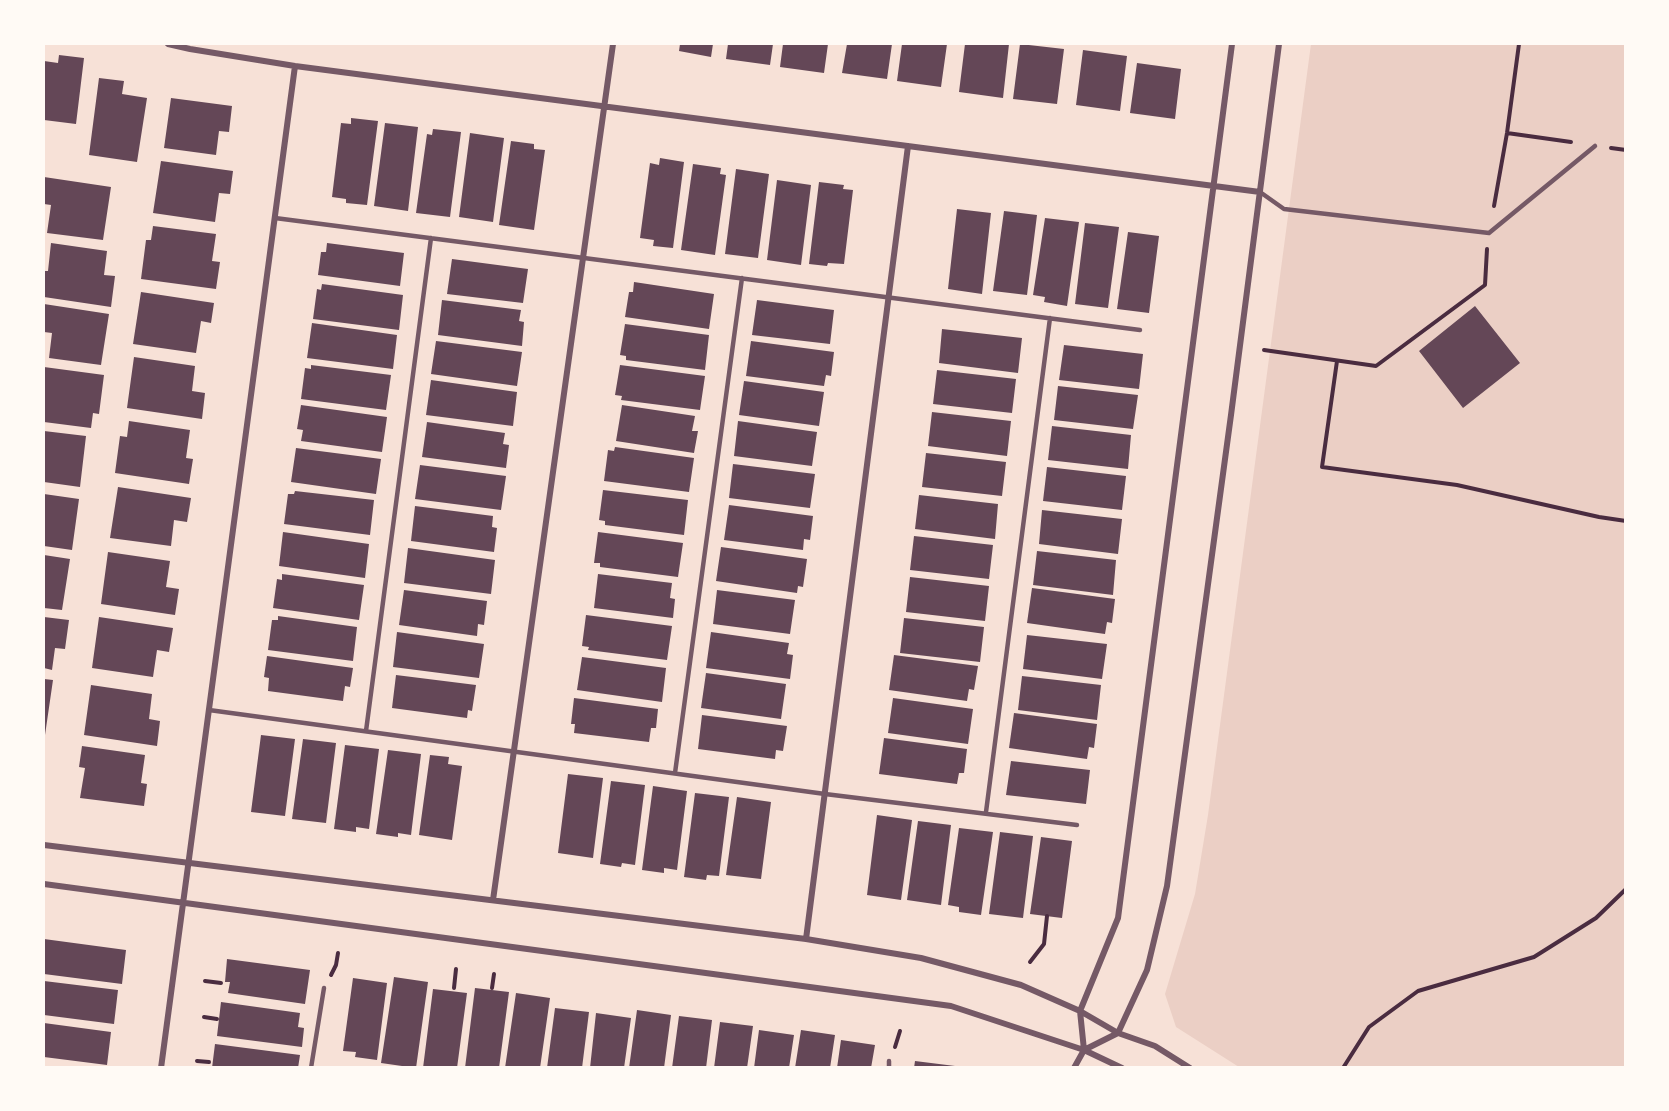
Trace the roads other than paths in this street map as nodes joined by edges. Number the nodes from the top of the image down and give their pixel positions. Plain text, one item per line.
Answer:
1 (168, 44) edge
2 (613, 44) edge
3 (1232, 44) edge
4 (1279, 44) edge
5 (296, 66) junction
6 (604, 107) junction
7 (908, 146) junction
8 (1595, 146) road end
9 (1214, 186) junction
10 (1260, 192) junction
11 (275, 218) junction
12 (431, 238) junction
13 (582, 258) junction
14 (741, 278) junction
15 (888, 297) junction
16 (1050, 318) junction
17 (1140, 330) dead end
18 (209, 710) junction
19 (366, 731) junction
20 (514, 752) junction
21 (675, 773) junction
22 (825, 794) junction
23 (986, 812) junction
24 (1077, 825) dead end
25 (44, 845) edge
26 (188, 864) junction
27 (44, 884) edge
28 (494, 900) junction
29 (183, 902) junction
30 (806, 939) junction
31 (324, 988) dead end
32 (1080, 1011) junction
33 (1118, 1033) junction
34 (1084, 1050) junction
35 (161, 1068) edge
36 (311, 1068) edge
37 (1074, 1068) edge
38 (1122, 1068) edge
39 (1190, 1068) edge

1 - 5 street
2 - 6 street
3 - 9 street
4 - 10 street
5 - 6 street
5 - 11 street
6 - 7 street
6 - 13 street
7 - 9 street
7 - 15 street
8 - 10 lane
9 - 10 street
9 - 32 street
10 - 33 street
11 - 12 lane
11 - 18 street
12 - 13 lane
12 - 19 lane
13 - 14 lane
13 - 20 street
14 - 15 lane
14 - 21 lane
15 - 16 lane
15 - 22 street
16 - 17 lane
16 - 23 lane
18 - 19 lane
18 - 26 street
19 - 20 lane
20 - 21 lane
20 - 28 street
21 - 22 lane
22 - 23 lane
22 - 30 street
23 - 24 lane
25 - 26 street
26 - 28 street
26 - 29 street
27 - 29 street
28 - 30 street
29 - 34 street
29 - 35 street
30 - 32 street
31 - 36 lane
32 - 33 street
32 - 34 street
33 - 34 street
33 - 39 street
34 - 37 street
34 - 38 street

